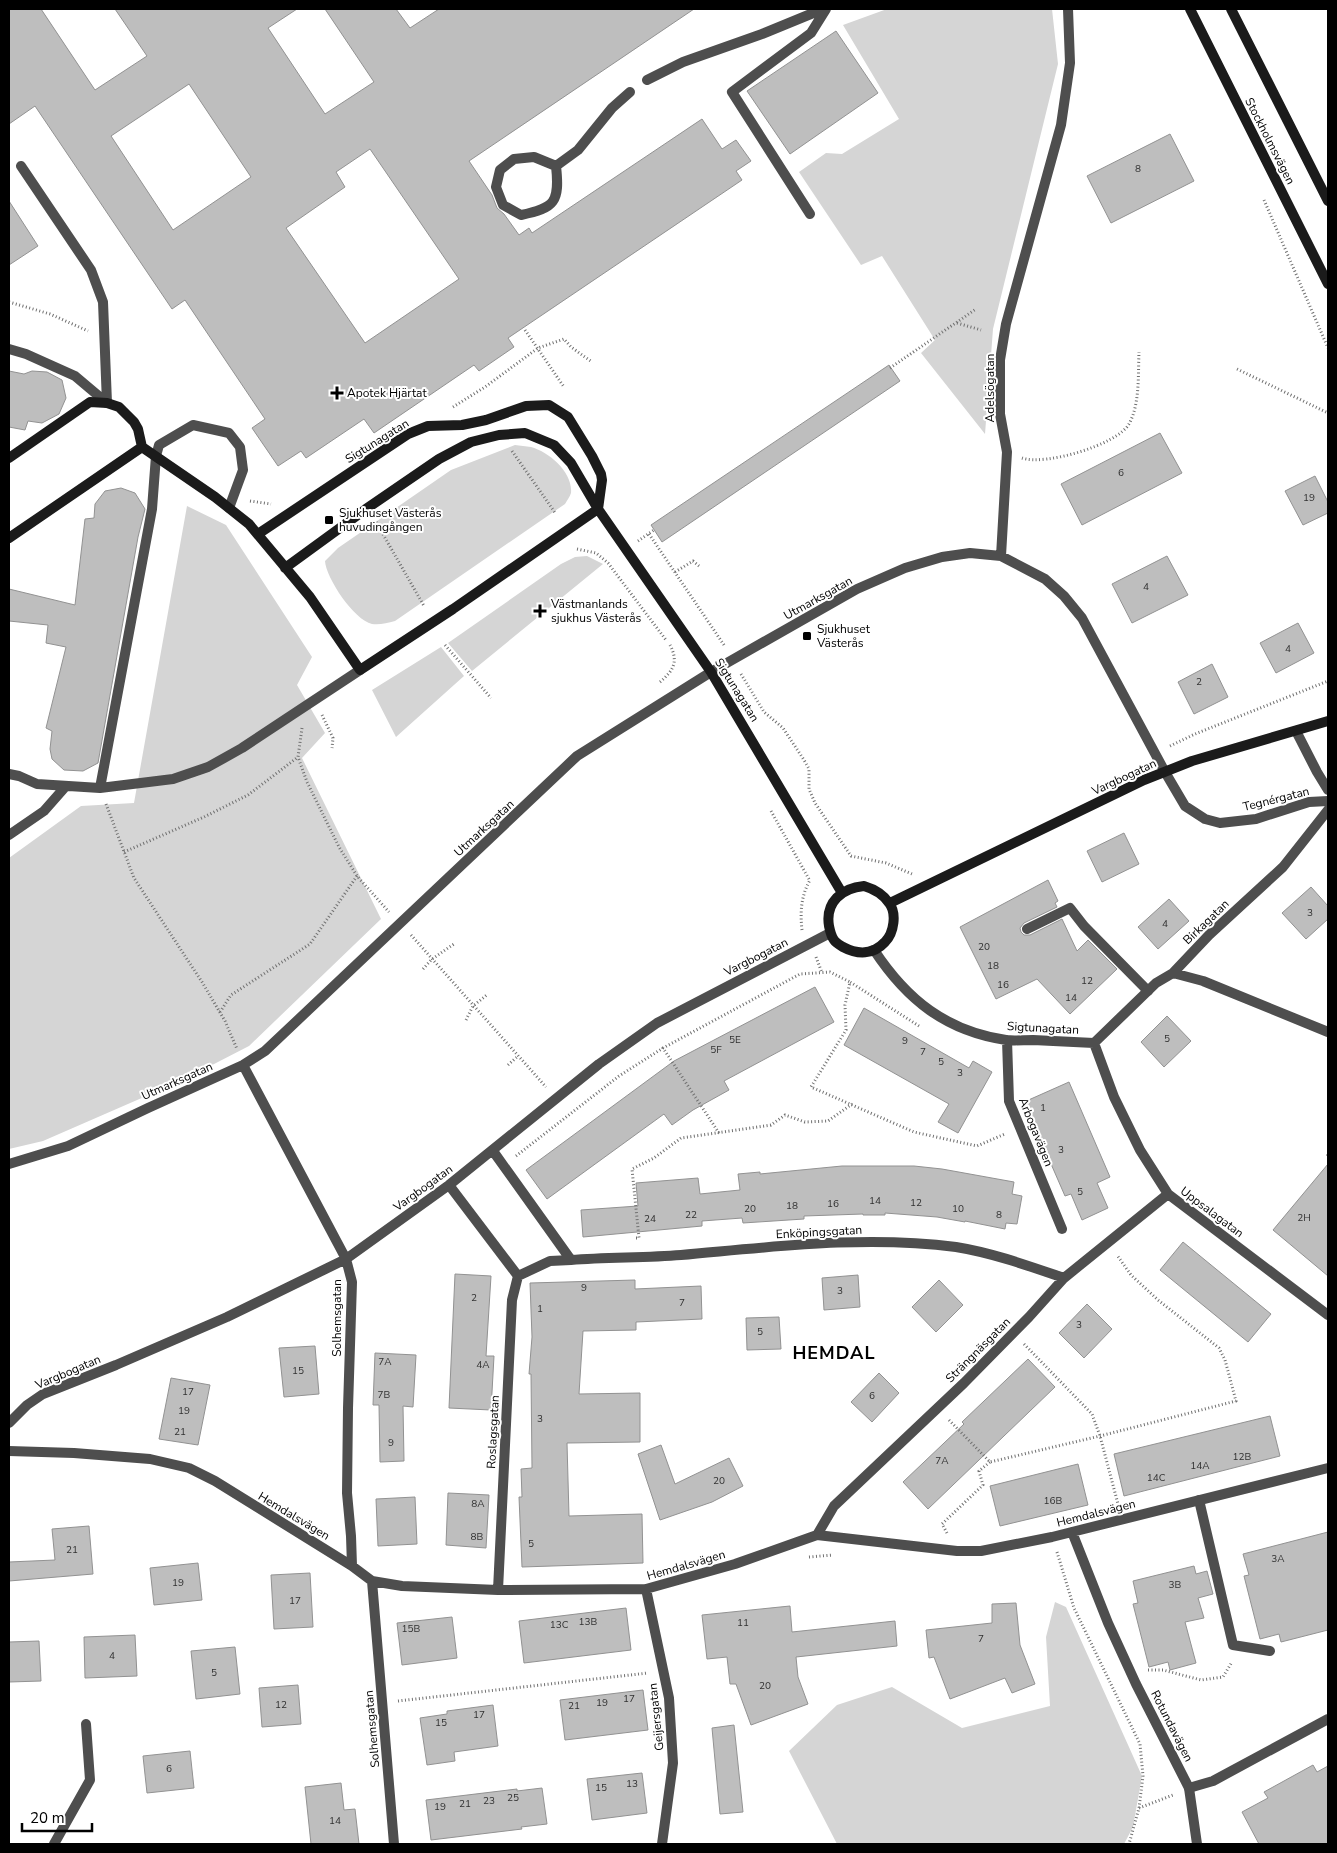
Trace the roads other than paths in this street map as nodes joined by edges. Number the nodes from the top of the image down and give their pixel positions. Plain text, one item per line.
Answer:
1 (824, 9) edge
2 (1068, 9) edge
3 (1190, 9) edge
4 (1231, 9) edge
5 (648, 80) dead end
6 (630, 92) dead end
7 (21, 166) dead end
8 (556, 166) junction
9 (1328, 201) edge
10 (810, 214) dead end
11 (1328, 284) edge
12 (9, 349) edge
13 (107, 403) junction
14 (142, 447) junction
15 (156, 456) junction
16 (9, 458) edge
17 (229, 508) junction
18 (598, 509) junction
19 (258, 534) junction
20 (9, 538) edge
21 (1000, 556) junction
22 (285, 568) junction
23 (360, 670) junction
24 (711, 672) junction
25 (1328, 715) edge
26 (1328, 721) edge
27 (1296, 731) junction
28 (1165, 772) junction
29 (9, 774) edge
30 (66, 786) junction
31 (100, 788) junction
32 (1328, 790) edge
33 (1328, 801) edge
34 (1328, 810) edge
35 (9, 835) edge
36 (842, 893) junction
37 (890, 903) junction
38 (1027, 929) dead end
39 (830, 933) junction
40 (874, 950) junction
41 (1173, 973) junction
42 (1148, 991) junction
43 (1328, 1032) edge
44 (1007, 1040) junction
45 (1094, 1043) junction
46 (243, 1066) junction
47 (493, 1150) junction
48 (9, 1164) edge
49 (449, 1185) junction
50 (1168, 1194) junction
51 (1062, 1229) dead end
52 (346, 1259) junction
53 (571, 1260) junction
54 (518, 1276) junction
55 (1064, 1278) junction
56 (1328, 1316) edge
57 (9, 1423) edge
58 (9, 1451) edge
59 (1328, 1468) edge
60 (1198, 1500) junction
61 (1072, 1532) junction
62 (817, 1535) junction
63 (352, 1566) junction
64 (372, 1581) junction
65 (646, 1589) junction
66 (498, 1590) junction
67 (1270, 1651) dead end
68 (1328, 1719) edge
69 (86, 1724) dead end
70 (1189, 1788) junction
71 (54, 1844) edge
72 (394, 1844) edge
73 (662, 1844) edge
74 (1197, 1844) edge

1 - 5 street
1 - 10 street
2 - 21 street, Adelsögatan
3 - 11 street, Stockholmsvägen
4 - 9 street, Stockholmsvägen
6 - 8 street
7 - 13 street
8 - 8 street
12 - 13 street
13 - 14 street
13 - 16 street
14 - 15 street
14 - 20 street
15 - 17 street
15 - 17 street
15 - 31 street
17 - 19 street
18 - 19 street, Sigtunagatan
18 - 22 street, Sigtunagatan
18 - 23 street
18 - 24 street, Sigtunagatan
19 - 22 street
21 - 24 street, Utmarksgatan
21 - 28 street
22 - 23 street
23 - 31 street
24 - 36 street, Sigtunagatan
24 - 46 street, Utmarksgatan
25 - 27 street, Vargbogatan
26 - 27 street, Vargbogatan
27 - 28 street, Vargbogatan
27 - 32 street, Tegnérgatan
28 - 33 street, Tegnérgatan
28 - 37 street, Vargbogatan
29 - 30 street
30 - 31 street
30 - 35 street
34 - 41 street, Birkagatan
36 - 37 street
36 - 39 street
37 - 40 street
38 - 42 street
39 - 40 street
39 - 47 street, Vargbogatan
40 - 44 street, Sigtunagatan
41 - 42 street, Birkagatan
41 - 43 street
42 - 45 street, Birkagatan
44 - 45 street, Sigtunagatan
44 - 51 street, Arbogavägen
45 - 50 street, Uppsalagatan
46 - 48 street, Utmarksgatan
46 - 52 street, Solhemsgatan
47 - 49 street, Vargbogatan
47 - 53 street
49 - 52 street, Vargbogatan
49 - 54 street
50 - 55 street, Strängnäsgatan
50 - 56 street, Uppsalagatan
52 - 57 street, Vargbogatan
52 - 63 street, Solhemsgatan
53 - 54 street
53 - 55 street, Enköpingsgatan
54 - 66 street, Roslagsgatan
55 - 62 street, Strängnäsgatan
58 - 63 street, Hemdalsvägen
59 - 60 street, Hemdalsvägen
60 - 61 street, Hemdalsvägen
60 - 67 street
61 - 62 street, Hemdalsvägen
61 - 70 street, Rotundavägen
62 - 65 street, Hemdalsvägen
63 - 64 street, Hemdalsvägen
64 - 66 street, Hemdalsvägen
64 - 72 street, Solhemsgatan
65 - 66 street, Hemdalsvägen
65 - 73 street, Geijersgatan
68 - 70 street
69 - 71 street
70 - 74 street, Rotundavägen

